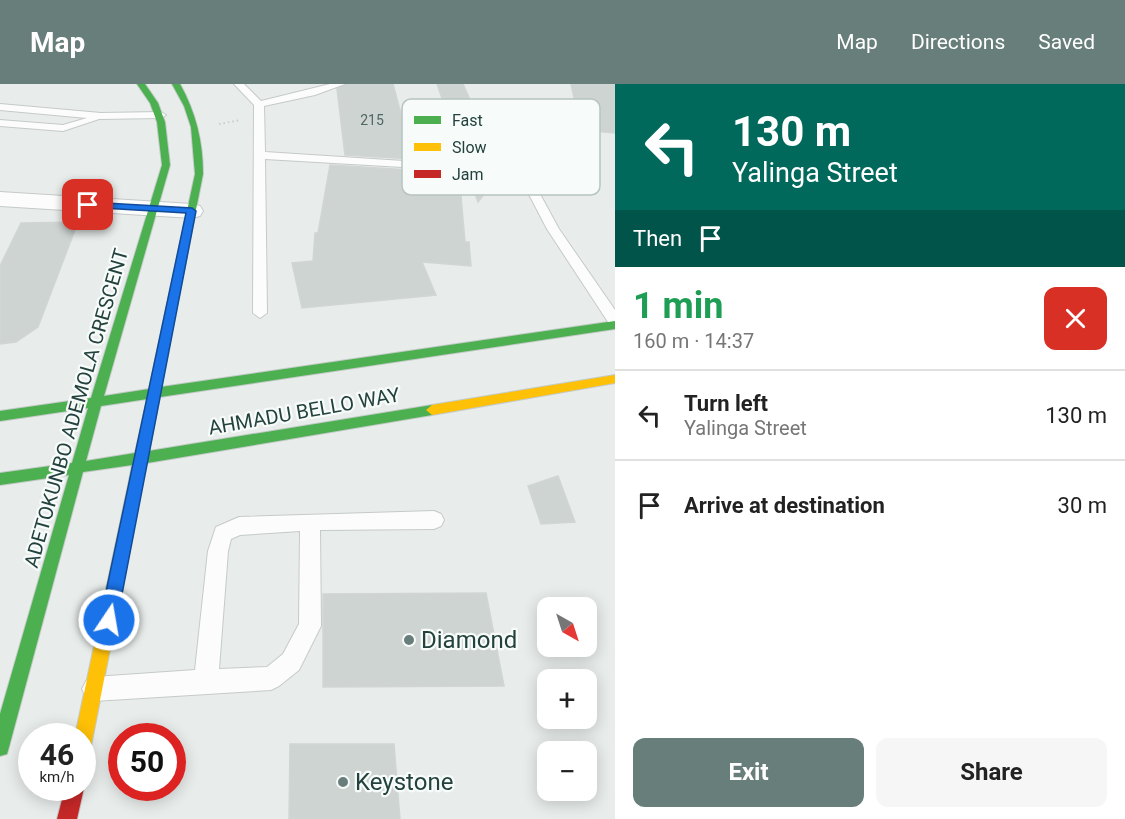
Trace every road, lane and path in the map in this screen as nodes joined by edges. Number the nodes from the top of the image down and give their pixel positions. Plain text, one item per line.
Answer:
1 (141, 84) edge
2 (176, 84) edge
3 (239, 84) edge
4 (340, 84) edge
5 (260, 105) junction
6 (0, 107) edge
7 (160, 115) junction
8 (101, 116) junction
9 (0, 123) edge
10 (259, 154) junction
11 (402, 164) edge
12 (535, 195) edge
13 (0, 199) edge
14 (154, 209) junction
15 (192, 211) junction
16 (260, 313) dead end
17 (615, 323) edge
18 (615, 379) edge
19 (155, 394) junction
20 (96, 401) junction
21 (0, 416) edge
22 (142, 458) junction
23 (79, 467) junction
24 (0, 479) edge
25 (434, 520) dead end
26 (310, 522) junction
27 (206, 681) junction
28 (94, 689) junction
29 (87, 723) edge
30 (0, 747) edge
31 (71, 801) edge
32 (67, 819) edge

1 - 7 main road, ADETOKUNBO ADEMOLA CRESCENT
2 - 15 main road
3 - 5 lane
4 - 5 lane
5 - 10 lane
6 - 8 lane
7 - 8 lane
7 - 14 main road, ADETOKUNBO ADEMOLA CRESCENT
8 - 9 lane
10 - 11 lane
10 - 16 lane
12 - 17 lane
13 - 14 street
14 - 15 street
14 - 20 main road, ADETOKUNBO ADEMOLA CRESCENT
15 - 19 main road
17 - 19 main road, AHMADU BELLO WAY
18 - 22 main road, AHMADU BELLO WAY
19 - 20 main road, AHMADU BELLO WAY
19 - 22 main road
20 - 21 main road, AHMADU BELLO WAY
20 - 23 main road, ADETOKUNBO ADEMOLA CRESCENT
22 - 23 main road, AHMADU BELLO WAY
22 - 28 main road
23 - 24 main road, AHMADU BELLO WAY
23 - 30 main road, ADETOKUNBO ADEMOLA CRESCENT
25 - 26 lane
26 - 27 lane
26 - 27 lane
27 - 28 lane
28 - 29 main road
31 - 32 main road

